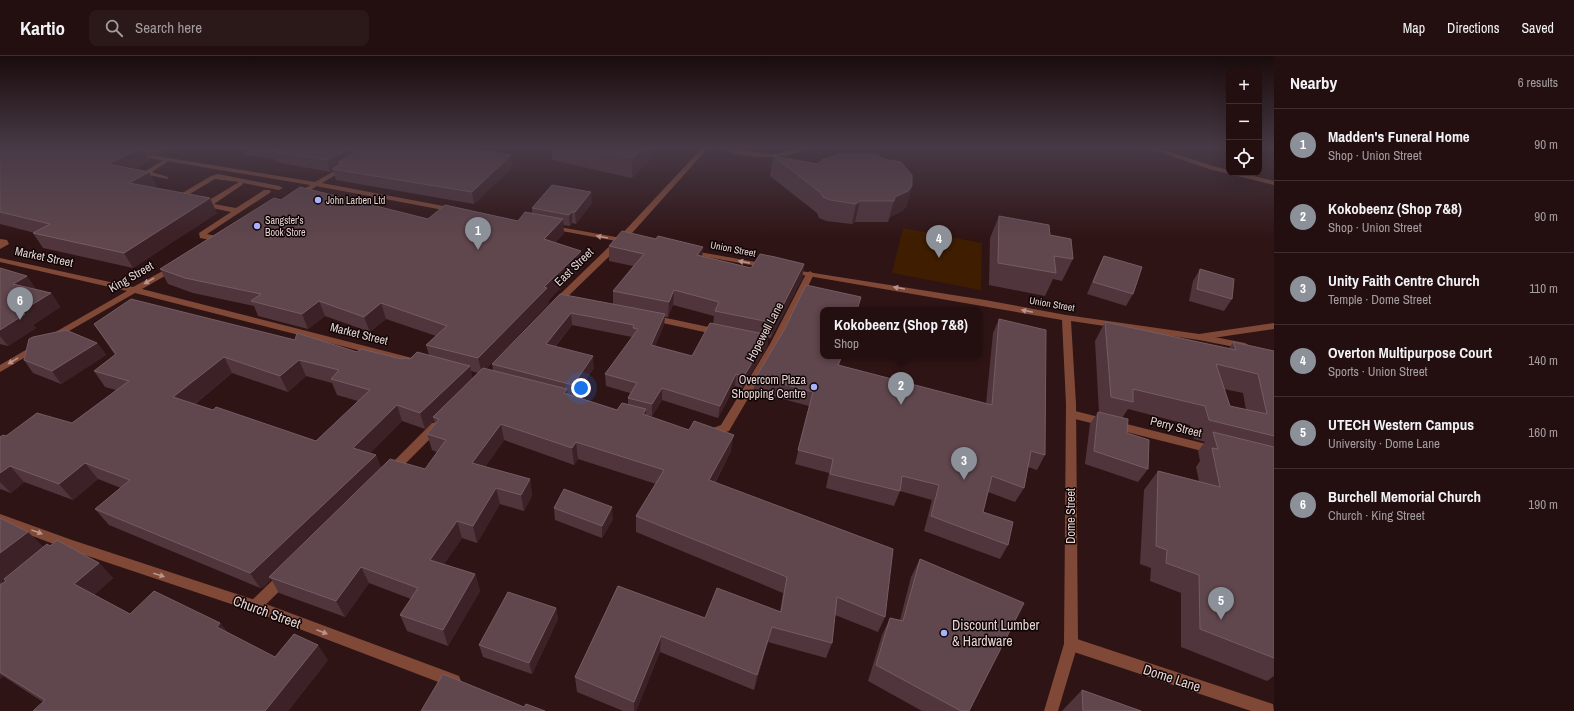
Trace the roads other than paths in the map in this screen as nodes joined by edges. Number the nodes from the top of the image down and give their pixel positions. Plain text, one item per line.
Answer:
1 (212, 179) edge
2 (231, 179) edge
3 (282, 179) edge
4 (325, 179) edge
5 (677, 179) edge
6 (1254, 179) edge
7 (1274, 183) edge
8 (240, 184) dead end
9 (316, 184) junction
10 (279, 188) dead end
11 (267, 192) dead end
12 (289, 200) edge
13 (208, 204) junction
14 (238, 211) junction
15 (465, 212) edge
16 (543, 226) edge
17 (621, 240) junction
18 (0, 241) edge
19 (637, 243) edge
20 (0, 247) edge
21 (207, 247) edge
22 (684, 251) edge
23 (0, 260) edge
24 (181, 263) edge
25 (810, 274) junction
26 (134, 290) junction
27 (549, 311) edge
28 (644, 316) edge
29 (1066, 318) junction
30 (1274, 326) edge
31 (728, 334) edge
32 (1199, 337) junction
33 (1255, 348) edge
34 (423, 364) edge
35 (0, 369) edge
36 (1071, 414) junction
37 (444, 418) edge
38 (700, 434) edge
39 (1221, 452) edge
40 (383, 479) edge
41 (0, 519) edge
42 (70, 545) junction
43 (58, 554) edge
44 (294, 568) edge
45 (255, 606) junction
46 (1071, 644) junction
47 (467, 686) edge
48 (1051, 711) edge
49 (1273, 711) edge

1 - 13 street
2 - 10 street
3 - 9 street
4 - 9 street
5 - 17 street, East Street
6 - 7 street
8 - 13 street
9 - 12 street
9 - 15 street
11 - 14 street
13 - 14 street
14 - 21 street
17 -> 16 street
17 - 19 street
17 - 27 street, East Street
18 - 20 street
25 -> 22 street, Union Street
23 - 26 street, Market Street
24 -> 26 street, King Street
29 -> 25 street, Union Street
25 - 38 street, Hopewell Lane
26 - 34 street, Market Street
26 -> 35 street, King Street
28 - 31 street
29 - 32 street, Union Street
29 - 36 street, Dome Street
30 - 32 street
32 - 33 street, Union Street
36 - 39 street, Perry Street
36 - 46 street, Dome Street
37 - 40 street
41 -> 42 street, Church Street
42 - 43 street
42 -> 45 street, Church Street
44 - 45 street
45 -> 47 street, Church Street
46 - 48 street, Dome Street
46 - 49 street, Dome Lane

